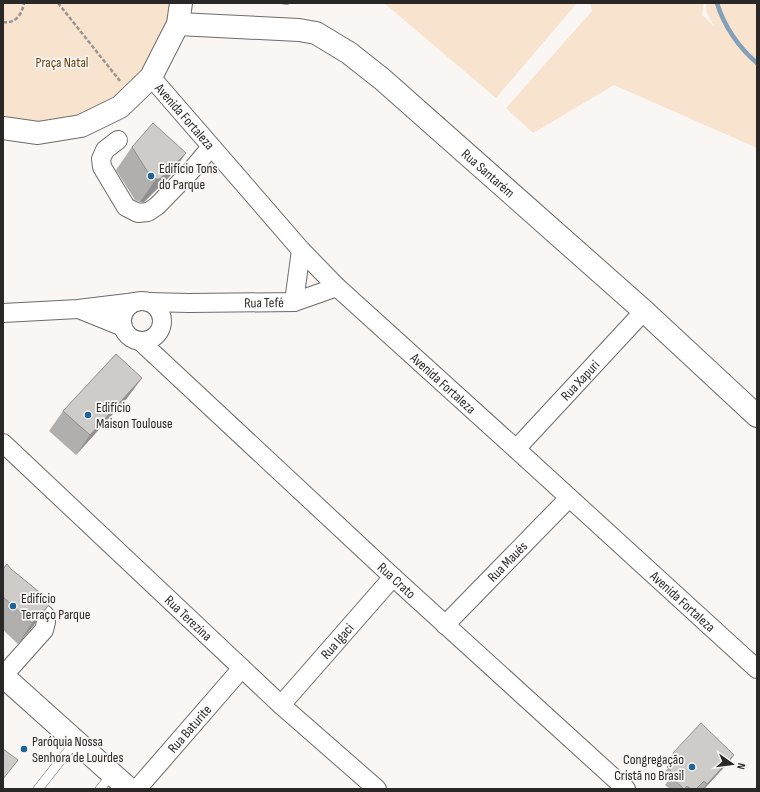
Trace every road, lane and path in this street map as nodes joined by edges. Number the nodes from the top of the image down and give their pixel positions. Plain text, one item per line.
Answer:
1 (24, 3) edge
2 (58, 3) edge
3 (181, 3) edge
4 (3, 22) edge
5 (178, 24) junction
6 (151, 77) junction
7 (122, 84) dead end
8 (3, 128) edge
9 (118, 140) dead end
10 (210, 146) junction
11 (301, 250) junction
12 (337, 287) junction
13 (142, 302) junction
14 (294, 302) junction
15 (189, 304) junction
16 (78, 309) junction
17 (644, 311) junction
18 (3, 313) edge
19 (161, 325) junction
20 (123, 326) junction
21 (140, 341) junction
22 (170, 369) junction
23 (757, 416) edge
24 (3, 443) edge
25 (516, 448) junction
26 (569, 498) junction
27 (393, 577) junction
28 (3, 581) edge
29 (446, 625) junction
30 (242, 668) junction
31 (757, 669) edge
32 (3, 676) edge
33 (281, 705) junction
34 (76, 741) junction
35 (106, 781) edge
36 (38, 789) edge
37 (129, 789) edge
38 (137, 789) edge
39 (377, 789) edge
40 (626, 789) edge

1 - 4 path
2 - 7 path
3 - 5 street
5 - 6 street
5 - 17 street, Rua Santarém
6 - 8 street
6 - 10 street, Avenida Fortaleza
9 - 10 street
10 - 11 street, Avenida Fortaleza
11 - 12 street, Avenida Fortaleza
11 - 14 street
12 - 14 street, Rua Tefé
12 - 25 street, Avenida Fortaleza
13 - 15 street, Rua Tefé
13 - 16 street, Rua Tefé
13 - 19 street
13 - 20 street
14 - 15 street, Rua Tefé
15 - 19 street
16 - 18 street, Rua Tefé
16 - 20 street, Rua Tefé
17 - 23 street, Rua Santarém
17 - 25 street, Rua Xapuri
19 - 21 street
19 - 22 street
20 - 21 street
21 - 22 street, Rua Crato
22 - 27 street, Rua Crato
24 - 30 street, Rua Terezina
25 - 26 street, Avenida Fortaleza
26 - 29 street, Rua Maués
26 - 31 street, Avenida Fortaleza
27 - 29 street, Rua Crato
27 - 33 street, Rua Igaci
28 - 32 street
29 - 40 street, Rua Crato
30 - 33 street, Rua Terezina
30 - 38 street, Rua Baturite
32 - 34 street
33 - 39 street, Rua Terezina
34 - 35 street
34 - 36 lane
35 - 37 street

